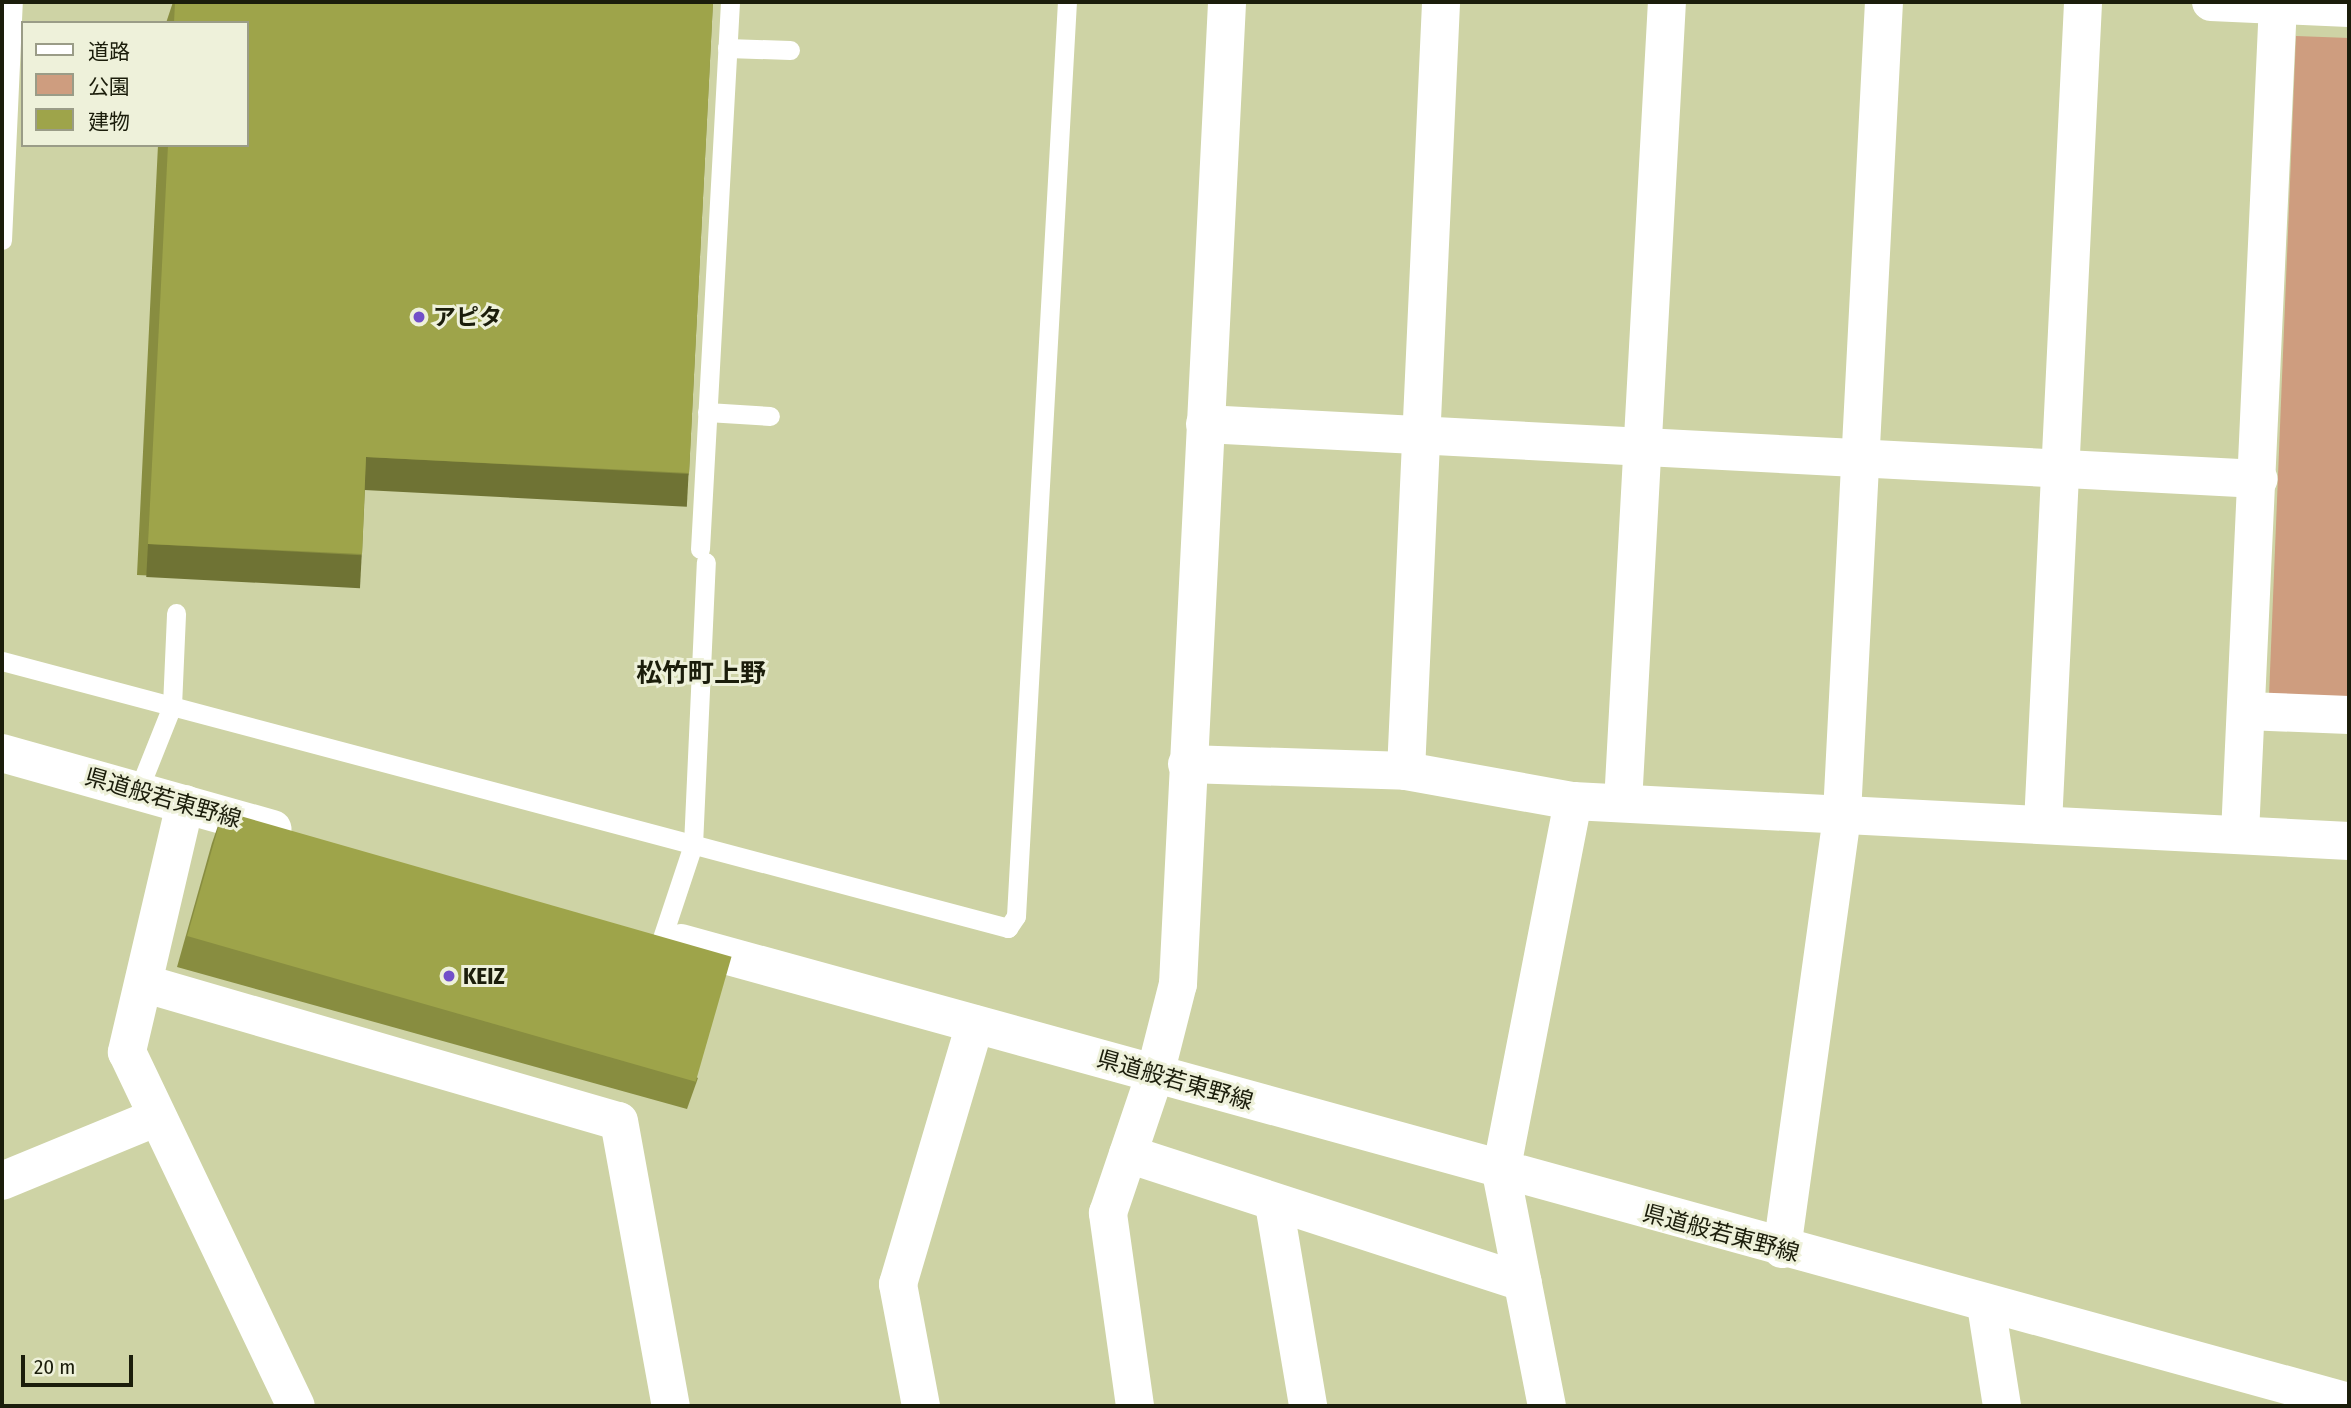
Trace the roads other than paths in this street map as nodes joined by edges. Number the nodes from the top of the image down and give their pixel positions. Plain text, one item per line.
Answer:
1 (730, 2) edge
2 (1067, 2) edge
3 (1227, 2) edge
4 (1441, 2) edge
5 (1667, 2) edge
6 (1884, 2) edge
7 (2083, 2) edge
8 (2211, 2) edge
9 (2278, 5) junction
10 (2349, 8) edge
11 (9, 11) edge
12 (727, 48) junction
13 (790, 50) dead end
14 (2, 240) edge
15 (707, 412) junction
16 (771, 416) dead end
17 (1205, 425) junction
18 (1422, 436) junction
19 (1645, 447) junction
20 (1860, 458) junction
21 (2059, 469) junction
22 (2259, 479) junction
23 (176, 613) dead end
24 (2, 661) edge
25 (172, 706) junction
26 (2246, 711) junction
27 (2349, 715) edge
28 (2, 753) edge
29 (1187, 764) junction
30 (1406, 771) junction
31 (138, 791) junction
32 (1573, 801) junction
33 (1623, 803) junction
34 (185, 804) junction
35 (1842, 814) junction
36 (2043, 824) junction
37 (2240, 834) junction
38 (304, 838) edge
39 (2349, 841) edge
40 (693, 845) junction
41 (622, 926) edge
42 (662, 938) junction
43 (146, 984) junction
44 (975, 1024) junction
45 (1155, 1074) junction
46 (157, 1117) junction
47 (1128, 1154) junction
48 (1502, 1172) junction
49 (2, 1181) edge
50 (1274, 1204) junction
51 (1782, 1250) junction
52 (1522, 1282) junction
53 (1986, 1305) junction
54 (2349, 1402) edge
55 (296, 1406) edge
56 (671, 1406) edge
57 (920, 1406) edge
58 (1135, 1406) edge
59 (1308, 1406) edge
60 (1547, 1406) edge
61 (2002, 1406) edge

1 - 12 lane
2 - 40 lane
3 - 17 street
4 - 18 street
5 - 19 street
6 - 20 street
7 - 21 street
8 - 9 street
9 - 10 street
9 - 22 street
11 - 14 lane
12 - 13 lane
12 - 15 lane
15 - 16 lane
15 - 40 lane
17 - 18 street
17 - 29 street
18 - 19 street
18 - 30 street
19 - 20 street
19 - 33 street
20 - 21 street
20 - 35 street
21 - 22 street
21 - 36 street
22 - 26 street
23 - 25 lane
24 - 25 lane
25 - 31 lane
25 - 40 lane
26 - 27 street
26 - 37 street
28 - 31 street, 県道般若東野線
29 - 30 street
29 - 45 street
30 - 32 street
31 - 34 street, 県道般若東野線
32 - 33 street
32 - 48 street
33 - 35 street
34 - 38 street, 県道般若東野線
34 - 43 street
35 - 36 street
35 - 51 street
36 - 37 street
37 - 39 street
40 - 42 lane
41 - 42 street, 県道般若東野線
42 - 44 street, 県道般若東野線
43 - 46 street
43 - 56 street
44 - 45 street, 県道般若東野線
44 - 57 street
45 - 47 street
45 - 48 street, 県道般若東野線
46 - 49 street
46 - 55 street
47 - 50 street
47 - 58 street
48 - 51 street, 県道般若東野線
48 - 52 street
50 - 52 street
50 - 59 street
51 - 53 street, 県道般若東野線
52 - 60 street
53 - 54 street, 県道般若東野線
53 - 61 street

